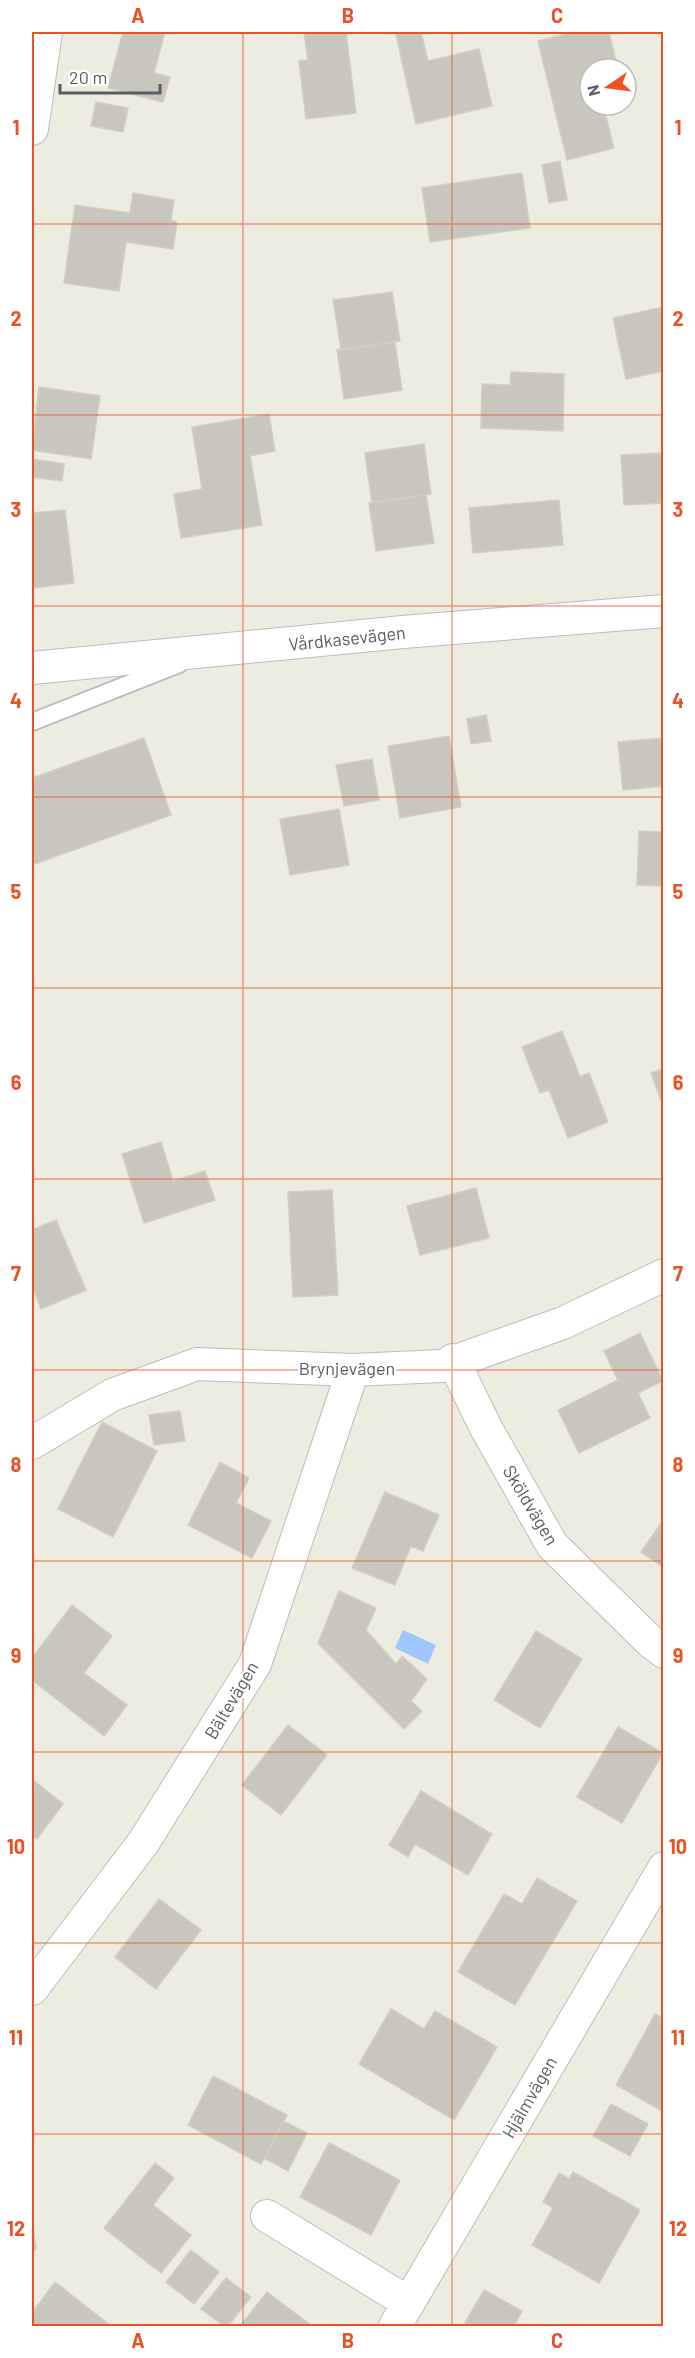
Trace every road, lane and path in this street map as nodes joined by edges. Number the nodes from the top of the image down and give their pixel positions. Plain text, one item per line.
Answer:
1 (46, 32) edge
2 (32, 129) edge
3 (663, 611) edge
4 (209, 652) junction
5 (32, 668) edge
6 (32, 722) edge
7 (663, 1275) edge
8 (453, 1360) junction
9 (353, 1370) junction
10 (32, 1443) edge
11 (663, 1652) edge
12 (663, 1868) edge
13 (32, 1989) edge
14 (267, 2216) dead end
15 (402, 2315) edge

1 - 2 street
3 - 4 street, Vårdkasevägen
4 - 5 street, Vårdkasevägen
4 - 6 lane
7 - 8 street, Brynjevägen
8 - 9 street, Brynjevägen
8 - 11 street, Sköldvägen
9 - 10 street, Brynjevägen
9 - 13 street, Bältevägen
12 - 15 street, Hjälmvägen
14 - 15 street

